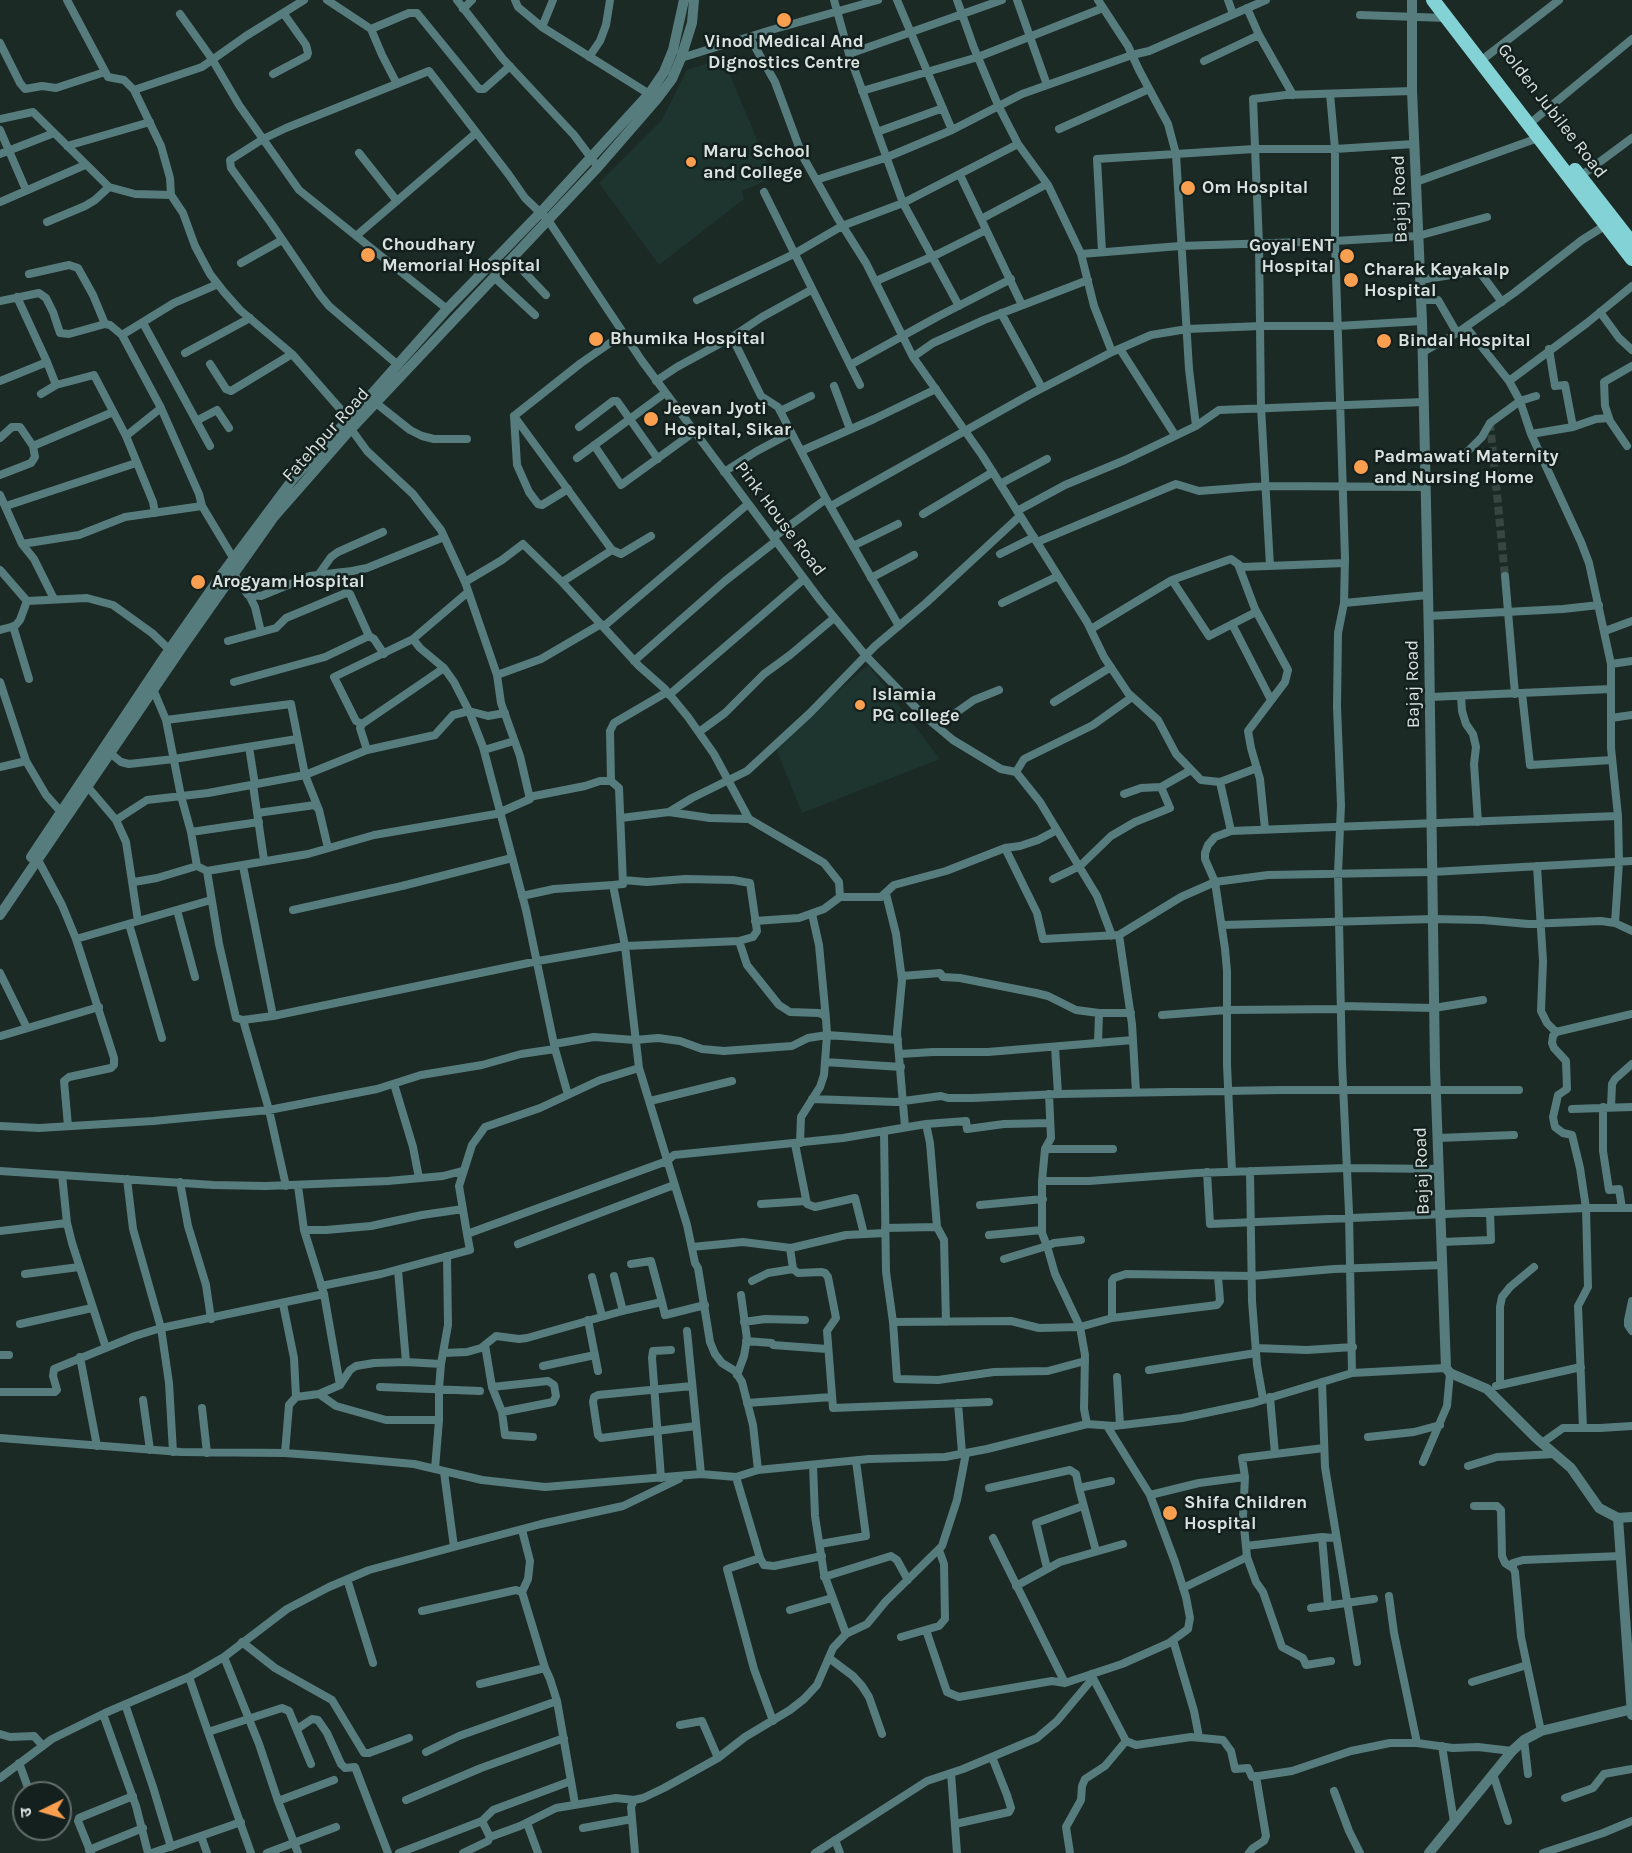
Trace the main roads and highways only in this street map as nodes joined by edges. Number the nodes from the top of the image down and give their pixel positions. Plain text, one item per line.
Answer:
1 (1433, 0) edge
2 (1444, 0) edge
3 (1531, 122) junction
4 (1577, 179) junction
5 (1632, 243) edge
6 (1632, 259) edge

1 - 3 main road
2 - 3 main road, Golden Jubilee Road
3 - 4 main road, Golden Jubilee Road
3 - 4 main road
4 - 5 main road, Golden Jubilee Road
4 - 6 main road

